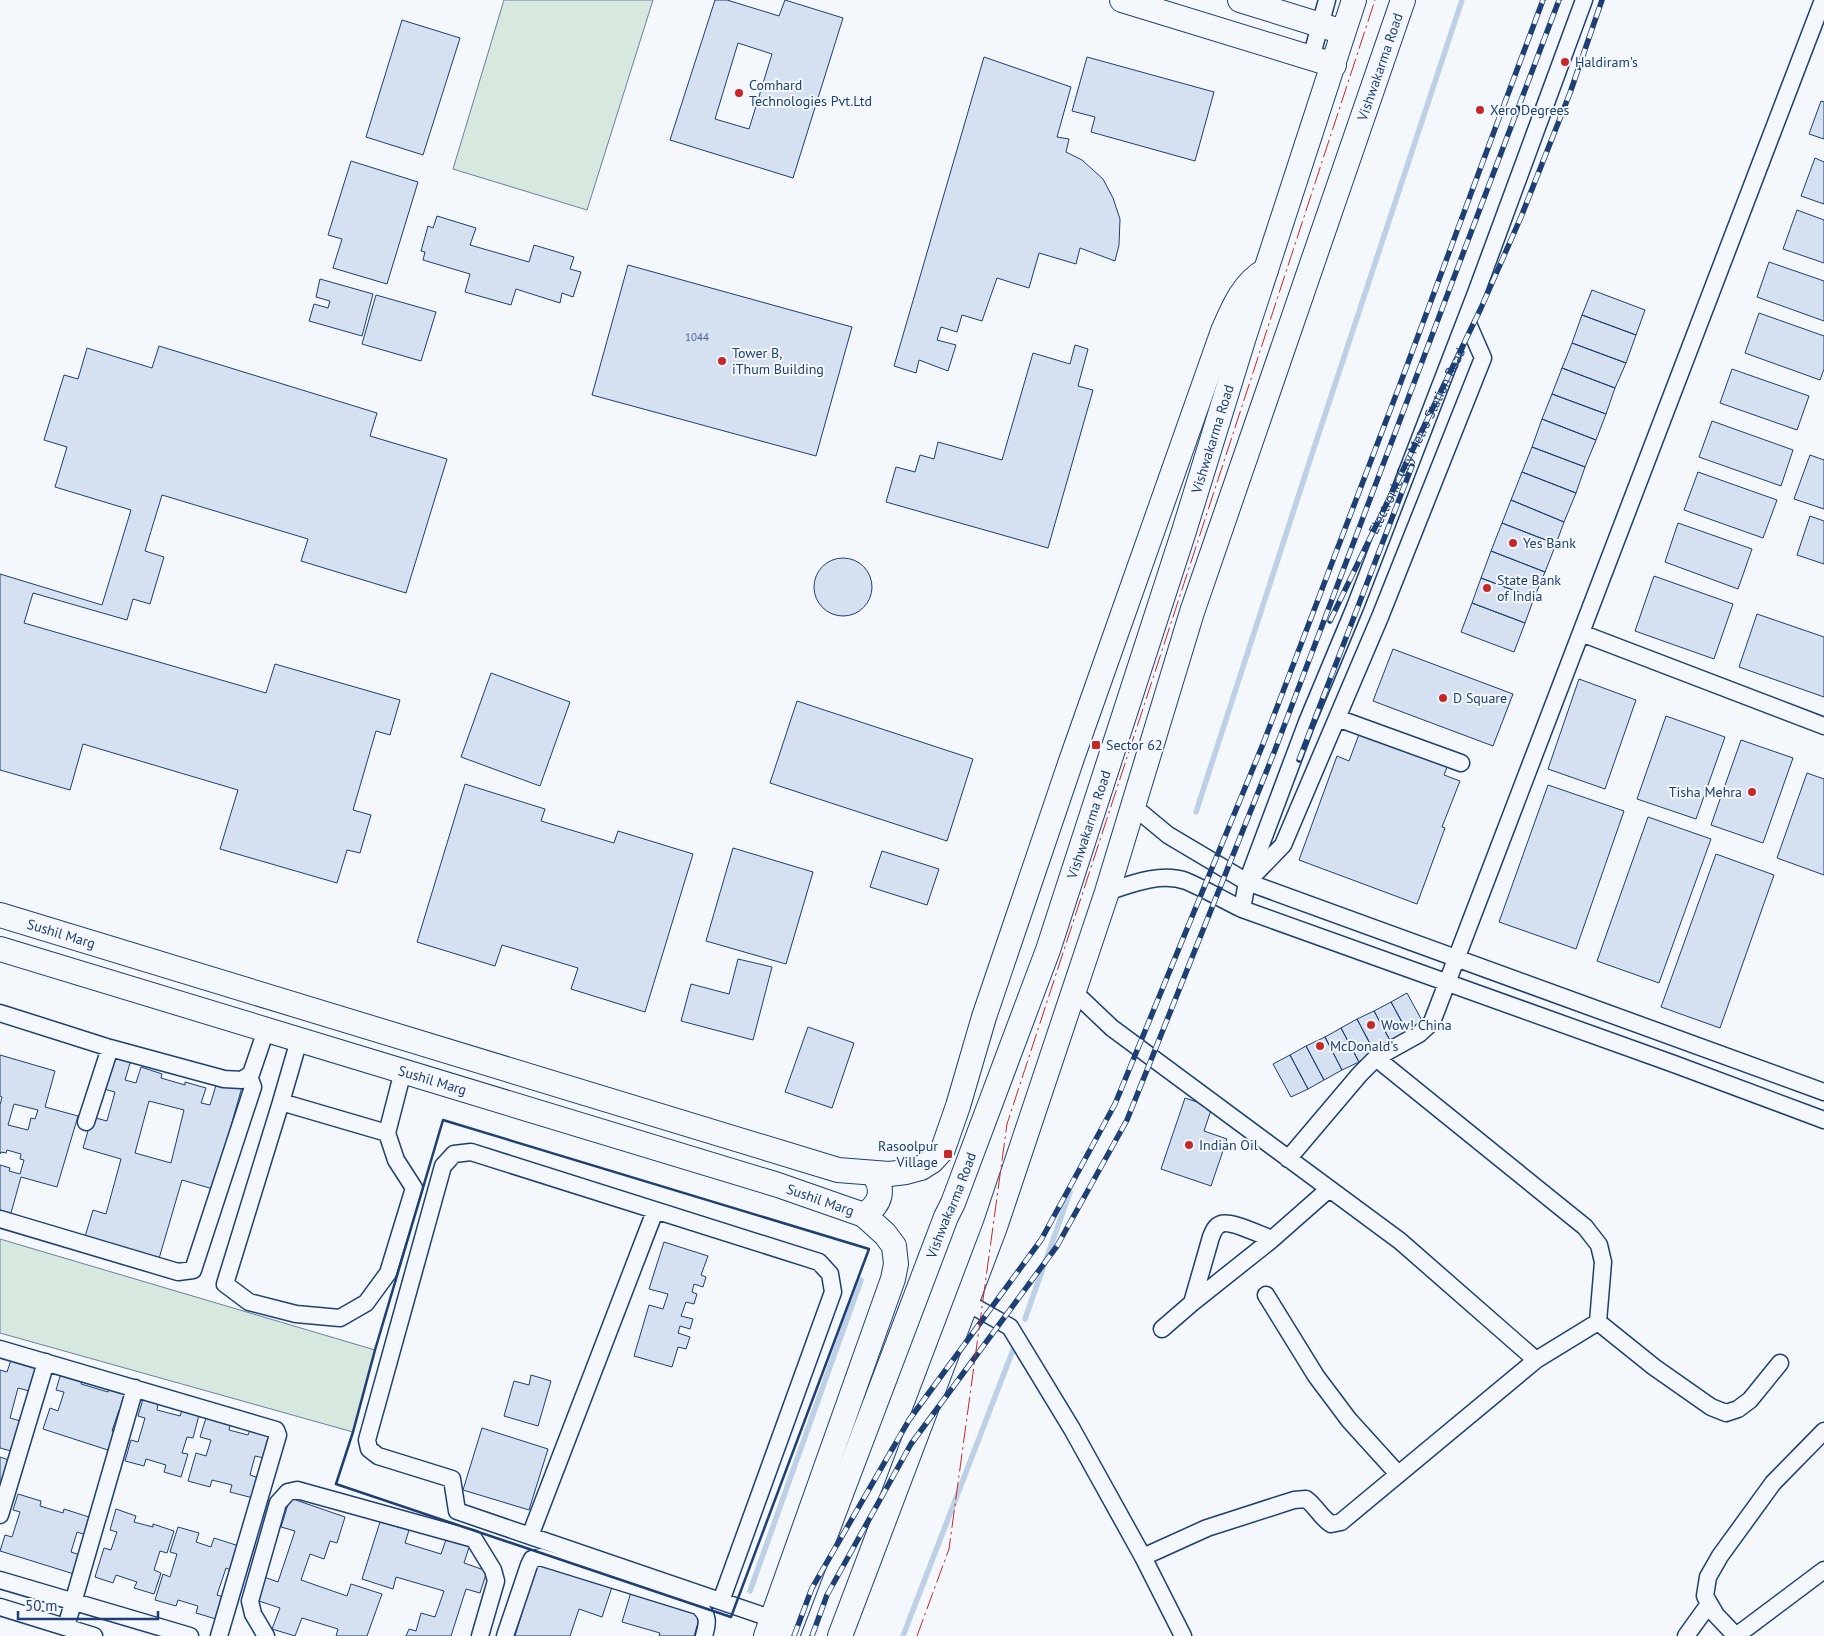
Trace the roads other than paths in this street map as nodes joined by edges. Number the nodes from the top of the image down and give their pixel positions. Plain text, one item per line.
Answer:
1 (1122, 0) edge
2 (1240, 0) edge
3 (1327, 0) edge
4 (1354, 0) edge
5 (1402, 0) edge
6 (1584, 0) edge
7 (1823, 0) edge
8 (1319, 24) junction
9 (1343, 32) junction
10 (1311, 58) junction
11 (1334, 65) junction
12 (1266, 270) junction
13 (1466, 319) junction
14 (1184, 531) junction
15 (1216, 542) junction
16 (1162, 601) junction
17 (1192, 612) junction
18 (1581, 633) junction
19 (1337, 718) junction
20 (1824, 726) edge
21 (1462, 763) dead end
22 (1133, 806) junction
23 (1247, 882) junction
24 (1107, 892) junction
25 (1242, 909) junction
26 (0, 915) edge
27 (0, 949) edge
28 (1006, 956) junction
29 (1457, 958) junction
30 (1041, 968) junction
31 (1447, 983) junction
32 (1073, 991) junction
33 (0, 1013) edge
34 (266, 1030) junction
35 (299, 1040) junction
36 (110, 1048) junction
37 (1376, 1058) junction
38 (403, 1071) junction
39 (249, 1076) junction
40 (1824, 1092) edge
41 (281, 1102) junction
42 (1824, 1120) edge
43 (86, 1122) dead end
44 (981, 1128) junction
45 (387, 1133) junction
46 (943, 1148) junction
47 (1288, 1158) junction
48 (873, 1173) junction
49 (1329, 1189) junction
50 (655, 1211) junction
51 (864, 1216) junction
52 (0, 1219) edge
53 (1272, 1239) junction
54 (1266, 1295) dead end
55 (966, 1302) junction
56 (1192, 1303) junction
57 (1598, 1322) junction
58 (1162, 1329) dead end
59 (0, 1349) edge
60 (1536, 1360) junction
61 (46, 1362) junction
62 (1780, 1364) dead end
63 (135, 1388) junction
64 (1824, 1431) edge
65 (1398, 1474) junction
66 (829, 1494) junction
67 (0, 1515) edge
68 (530, 1536) junction
69 (1143, 1557) junction
70 (1824, 1570) edge
71 (0, 1580) edge
72 (721, 1601) junction
73 (73, 1602) junction
74 (1710, 1604) junction
75 (0, 1607) edge
76 (66, 1627) junction
77 (775, 1630) edge
78 (94, 1636) edge
79 (190, 1636) edge
80 (218, 1636) edge
81 (266, 1636) edge
82 (480, 1636) edge
83 (505, 1636) edge
84 (704, 1636) edge
85 (840, 1636) edge
86 (1183, 1636) edge
87 (1686, 1636) edge

1 - 10 street
2 - 8 street
3 - 8 street
4 - 9 street, Vishwakarma Road
5 - 15 street, Vishwakarma Road
6 - 13 street, Electronic City Metro Station Road
7 - 18 street
8 - 9 street
8 - 10 street
9 - 11 street, Vishwakarma Road
10 - 11 street
11 - 12 street, Vishwakarma Road
12 - 14 street, Vishwakarma Road
12 - 28 street
13 - 19 street
13 - 23 street, Electronic City Metro Station Road
14 - 15 street
14 - 16 street, Vishwakarma Road
15 - 17 street, Vishwakarma Road
16 - 17 street
16 - 30 street, Vishwakarma Road
17 - 22 street, Vishwakarma Road
18 - 20 street
18 - 29 street
19 - 21 street
19 - 23 street
22 - 23 street
22 - 24 street, Vishwakarma Road
23 - 25 street, Electronic City Metro Station Road
23 - 29 street
24 - 25 street
24 - 32 street, Vishwakarma Road
25 - 31 street
26 - 48 street, Sushil Marg
27 - 34 street, Sushil Marg
28 - 30 street
28 - 46 street
29 - 31 street
29 - 40 street
30 - 44 street, Vishwakarma Road
31 - 37 street
31 - 42 street
32 - 47 street
32 - 55 street, Vishwakarma Road
33 - 36 street
34 - 35 street, Sushil Marg
34 - 39 street
35 - 38 street, Sushil Marg
35 - 41 street
36 - 39 street
36 - 43 street
37 - 47 street
37 - 57 street
38 - 45 street
38 - 51 street, Sushil Marg
39 - 52 street
41 - 45 street
41 - 45 street
44 - 46 street
44 - 66 street, Vishwakarma Road
46 - 48 street, Sushil Marg
47 - 49 street
48 - 51 street
49 - 53 street
49 - 60 street
50 - 68 street
50 - 68 street
50 - 72 street
51 - 66 street
53 - 56 street
53 - 56 street
54 - 65 street
55 - 69 street
55 - 85 street, Vishwakarma Road
56 - 58 street
57 - 60 street
57 - 62 street
59 - 61 street
60 - 65 street
61 - 63 street
61 - 67 street
63 - 73 street
63 - 80 street
64 - 74 street
65 - 69 street
66 - 77 street
68 - 72 street
69 - 86 street
70 - 74 street
71 - 73 street
72 - 77 street
73 - 76 street
73 - 79 street
74 - 87 street
75 - 76 street
76 - 78 street
81 - 82 street
83 - 84 street

